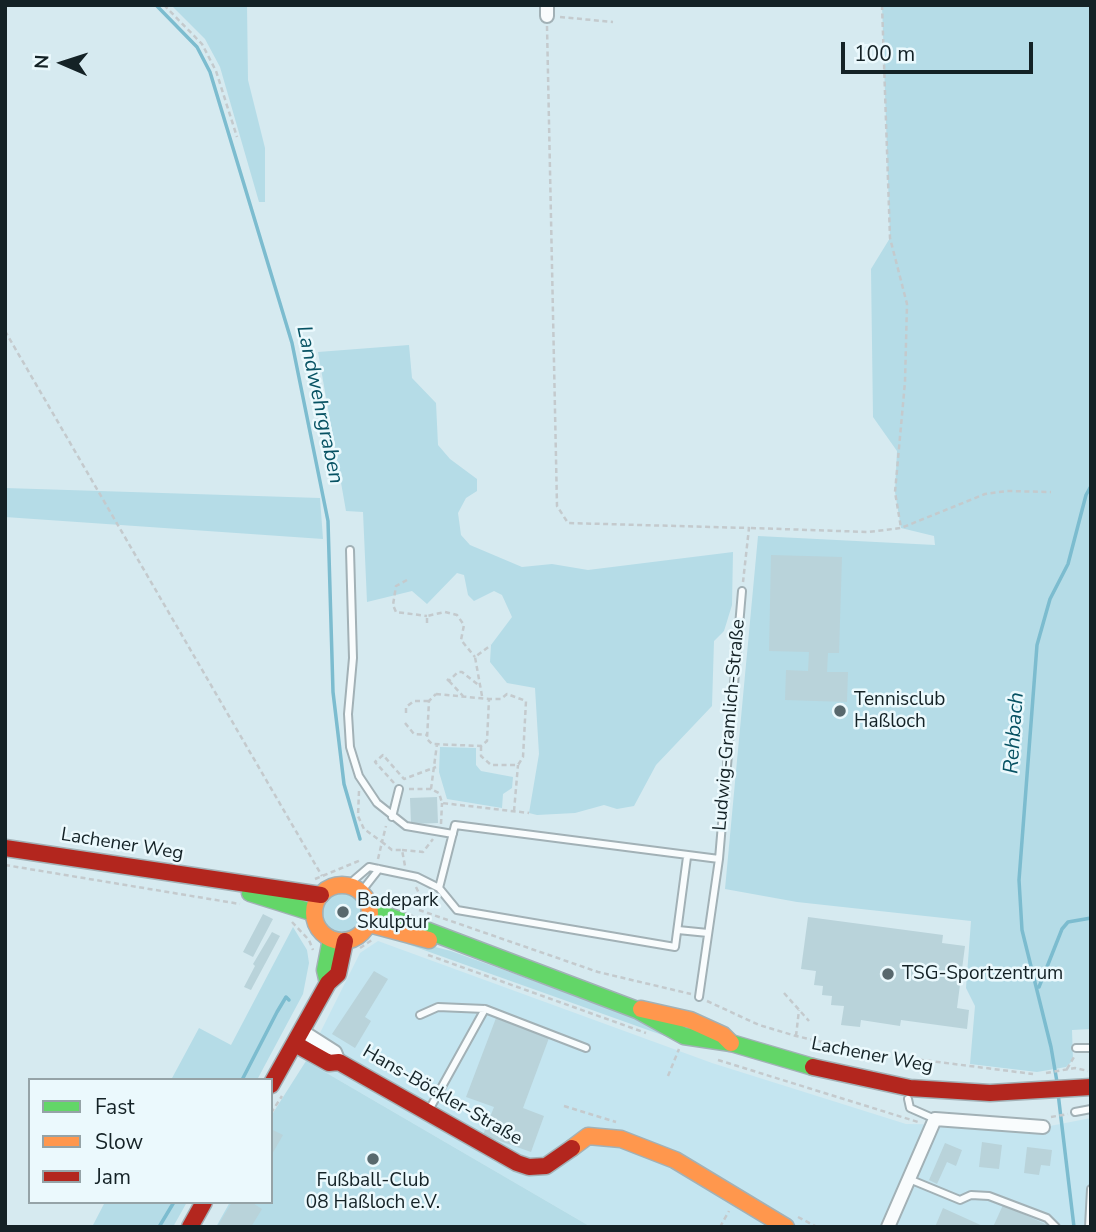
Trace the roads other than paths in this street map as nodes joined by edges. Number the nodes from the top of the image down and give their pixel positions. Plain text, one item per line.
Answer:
1 (350, 550) dead end
2 (742, 591) road end
3 (399, 789) road end
4 (391, 816) junction
5 (453, 834) junction
6 (5, 848) edge
7 (687, 857) junction
8 (719, 859) junction
9 (379, 869) junction
10 (232, 884) junction
11 (439, 888) junction
12 (354, 889) junction
13 (321, 895) junction
14 (314, 914) junction
15 (369, 917) junction
16 (678, 930) junction
17 (708, 933) junction
18 (338, 940) junction
19 (699, 998) road end
20 (485, 1009) junction
21 (420, 1015) dead end
22 (298, 1037) junction
23 (586, 1048) dead end
24 (1076, 1048) road end
25 (1091, 1048) edge
26 (273, 1081) edge
27 (1091, 1087) edge
28 (908, 1099) dead end
29 (1091, 1110) edge
30 (428, 1112) junction
31 (1075, 1112) road end
32 (935, 1119) junction
33 (1043, 1123) road end
34 (909, 1180) junction
35 (1091, 1189) edge
36 (203, 1204) edge
37 (190, 1227) edge
38 (786, 1227) edge
39 (888, 1227) edge
40 (1056, 1227) edge
41 (1089, 1227) edge

1 - 4 lane
2 - 8 lane, Ludwig-Gramlich-Straße
3 - 4 lane
4 - 5 lane
5 - 7 lane, Ludwig-Gramlich-Straße
5 - 11 lane
6 - 10 main road, Lachener Weg
7 - 8 lane, Ludwig-Gramlich-Straße
7 - 16 lane
8 - 17 lane, Ludwig-Gramlich-Straße
9 - 11 lane
9 - 12 lane
9 - 12 lane
10 - 13 main road, Lachener Weg
10 - 14 main road, Lachener Weg
11 - 16 lane
12 - 13 main road
12 - 15 main road
13 - 14 main road
14 - 18 main road
15 - 18 main road
15 - 27 main road, Lachener Weg
16 - 17 lane
17 - 19 lane, Ludwig-Gramlich-Straße
18 - 22 main road
20 - 21 lane
20 - 23 lane
20 - 30 lane
22 - 26 main road
22 - 30 main road, Hans-Böckler-Straße
24 - 25 lane
28 - 32 lane
29 - 31 lane
30 - 38 main road, Hans-Böckler-Straße
32 - 33 street
32 - 34 street
34 - 39 street
34 - 40 lane
35 - 41 lane
36 - 37 main road

